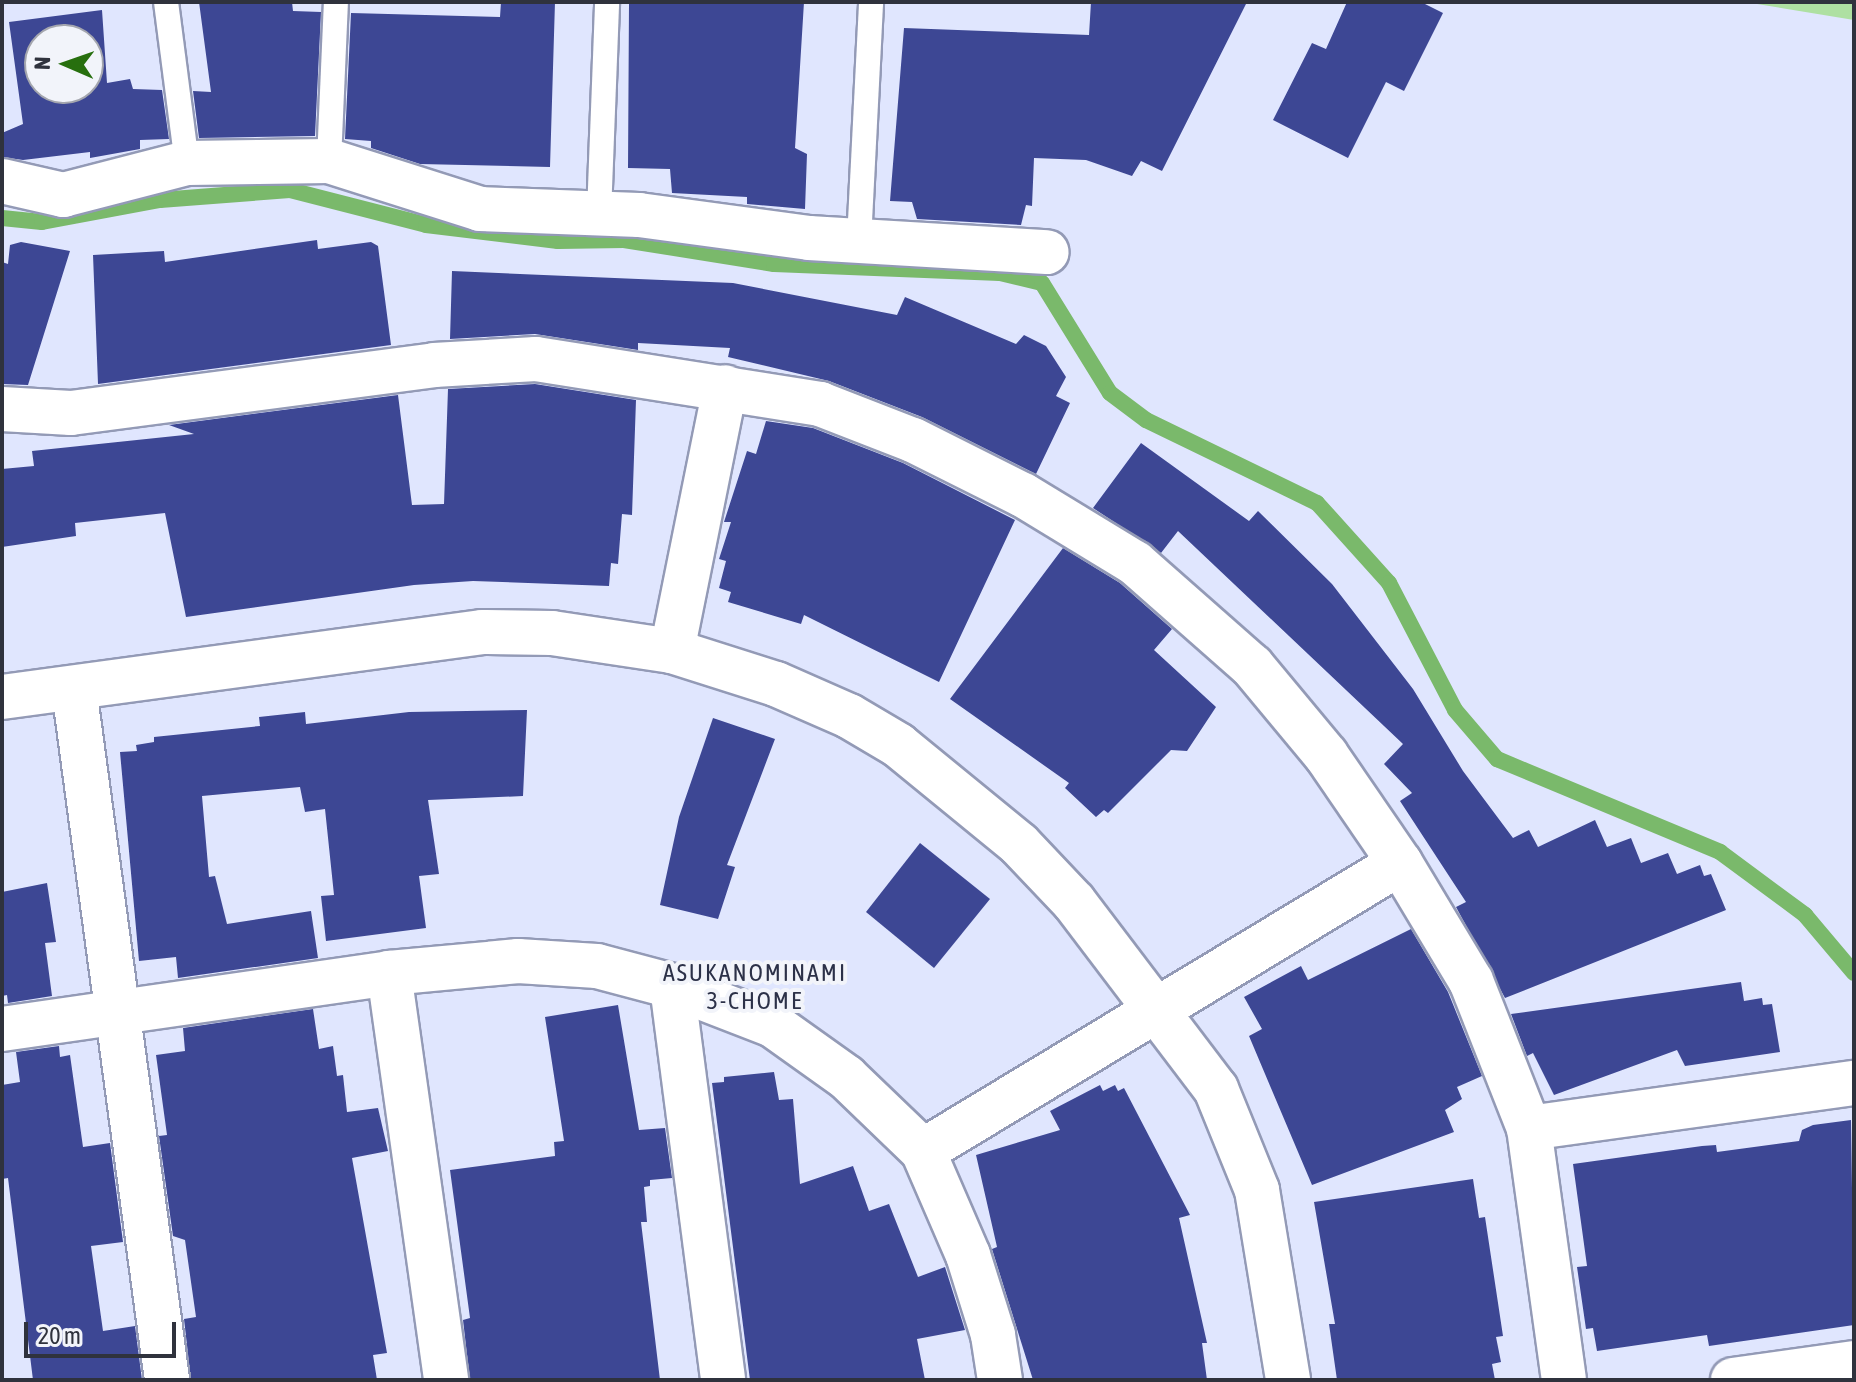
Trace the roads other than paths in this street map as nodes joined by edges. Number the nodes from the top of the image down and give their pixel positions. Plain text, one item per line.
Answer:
1 (166, 2) edge
2 (336, 2) edge
3 (607, 2) edge
4 (871, 2) edge
5 (329, 161) junction
6 (187, 163) junction
7 (2, 181) edge
8 (599, 214) junction
9 (859, 241) junction
10 (1047, 252) dead end
11 (725, 387) junction
12 (2, 409) edge
13 (672, 651) junction
14 (74, 689) junction
15 (2, 697) edge
16 (1400, 863) junction
17 (389, 973) junction
18 (672, 986) junction
19 (1156, 1006) junction
20 (121, 1010) junction
21 (2, 1029) edge
22 (1854, 1083) edge
23 (1529, 1128) junction
24 (923, 1151) junction
25 (1854, 1363) edge
26 (167, 1380) edge
27 (446, 1380) edge
28 (723, 1380) edge
29 (1000, 1380) edge
30 (1288, 1380) edge
31 (1564, 1380) edge
32 (1733, 1380) edge

1 - 6 lane
2 - 5 lane
3 - 8 lane
4 - 9 lane
5 - 6 street
5 - 8 street
6 - 7 street
8 - 9 street
9 - 10 street
11 - 12 street
11 - 13 street
11 - 16 street
13 - 14 street
13 - 19 street
14 - 15 street
14 - 20 street
16 - 19 street
16 - 23 street
17 - 18 street
17 - 20 street
17 - 27 street
18 - 24 street
18 - 28 street
19 - 24 street
19 - 30 street
20 - 21 street
20 - 26 street
22 - 23 street
23 - 31 street
24 - 29 street
25 - 32 street

